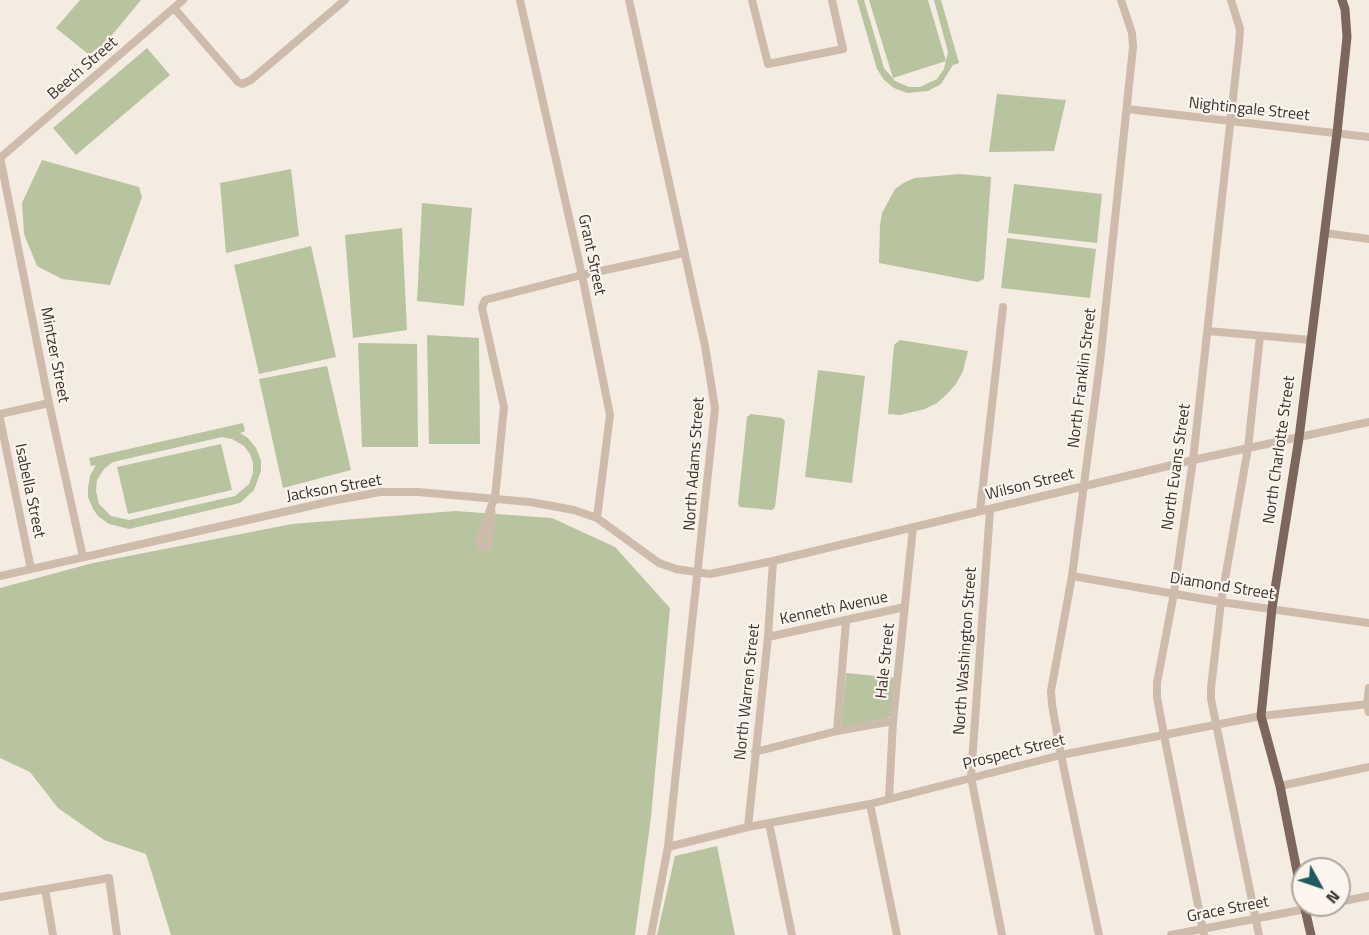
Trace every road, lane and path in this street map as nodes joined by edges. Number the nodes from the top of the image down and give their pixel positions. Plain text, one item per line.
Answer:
1 (183, 0) edge
2 (345, 0) edge
3 (520, 0) edge
4 (629, 0) edge
5 (752, 0) edge
6 (832, 0) edge
7 (1121, 0) edge
8 (1231, 0) edge
9 (1342, 0) edge
10 (174, 8) junction
11 (1127, 109) junction
12 (1231, 121) junction
13 (1337, 133) junction
14 (1369, 137) edge
15 (0, 158) edge
16 (1325, 233) junction
17 (1369, 239) edge
18 (684, 253) junction
19 (582, 274) junction
20 (1003, 307) dead end
21 (1208, 331) junction
22 (1260, 336) junction
23 (1311, 340) junction
24 (49, 403) junction
25 (0, 414) edge
26 (0, 419) edge
27 (1369, 422) edge
28 (1299, 438) junction
29 (1248, 448) junction
30 (1193, 460) junction
31 (1084, 486) junction
32 (495, 498) junction
33 (491, 507) dead end
34 (990, 510) junction
35 (980, 511) junction
36 (597, 518) junction
37 (913, 527) junction
38 (83, 557) junction
39 (773, 561) junction
40 (31, 569) junction
41 (698, 573) junction
42 (0, 576) edge
43 (1072, 576) junction
44 (1174, 593) junction
45 (1221, 602) junction
46 (905, 607) junction
47 (1272, 608) junction
48 (846, 621) junction
49 (1369, 623) edge
50 (768, 637) junction
51 (1369, 688) edge
52 (1368, 706) edge
53 (1261, 716) junction
54 (893, 721) junction
55 (1218, 724) junction
56 (837, 731) junction
57 (1164, 735) junction
58 (755, 752) junction
59 (1061, 755) junction
60 (1369, 767) edge
61 (971, 777) junction
62 (1280, 786) junction
63 (889, 798) junction
64 (870, 804) junction
65 (769, 823) junction
66 (748, 827) junction
67 (668, 848) junction
68 (1294, 857) edge
69 (45, 889) junction
70 (1369, 896) edge
71 (0, 897) edge
72 (1351, 900) edge
73 (1291, 909) edge
74 (1307, 917) edge
75 (1256, 919) junction
76 (1203, 932) edge
77 (53, 935) edge
78 (117, 935) edge
79 (651, 935) edge
80 (792, 935) edge
81 (897, 935) edge
82 (1002, 935) edge
83 (1099, 935) edge
84 (1171, 935) edge
85 (1259, 935) edge
86 (1311, 935) edge

1 - 10 street, Beech Street
2 - 10 street
3 - 19 street, Grant Street
4 - 18 street, North Adams Street
5 - 6 street
7 - 11 street, North Franklin Street
8 - 12 street, North Evans Street
9 - 13 main road, North Charlotte Street
10 - 15 street, Beech Street
11 - 12 street, Nightingale Street
11 - 31 street, North Franklin Street
12 - 13 street, Nightingale Street
12 - 21 street, North Evans Street
13 - 14 street, Nightingale Street
13 - 16 main road, North Charlotte Street
15 - 24 street, Mintzer Street
16 - 17 street
16 - 23 main road, North Charlotte Street
18 - 19 street
18 - 41 street, North Adams Street
19 - 32 street
19 - 36 street, Grant Street
20 - 35 street
21 - 22 street
21 - 30 street, North Evans Street
22 - 23 street
22 - 29 street
23 - 28 main road, North Charlotte Street
24 - 25 street
24 - 38 street, Mintzer Street
26 - 40 street, Isabella Street
27 - 28 street, Wilson Street
28 - 29 street, Wilson Street
28 - 47 main road, North Charlotte Street
29 - 30 street, Wilson Street
29 - 45 street
30 - 31 street, Wilson Street
30 - 44 street, North Evans Street
31 - 34 street, Wilson Street
31 - 43 street, North Franklin Street
32 - 33 street
32 - 36 street, Jackson Street
32 - 38 street, Jackson Street
34 - 35 street, Wilson Street
34 - 61 street, North Washington Street
35 - 37 street, Wilson Street
36 - 41 street, Jackson Street
37 - 39 street, Wilson Street
37 - 46 street, Hale Street
38 - 40 street, Jackson Street
39 - 41 street, Wilson Street
39 - 50 street, North Warren Street
40 - 42 street, Jackson Street
41 - 67 street, North Adams Street
43 - 44 street, Diamond Street
43 - 59 street, North Franklin Street
44 - 45 street, Diamond Street
44 - 57 street, North Evans Street
45 - 47 street, Diamond Street
45 - 55 street
46 - 48 street, Kenneth Avenue
46 - 54 street, Hale Street
47 - 49 street, Diamond Street
47 - 53 main road, North Charlotte Street
48 - 50 street, Kenneth Avenue
48 - 56 street
50 - 58 street, North Warren Street
51 - 52 street
52 - 53 street, Prospect Street
53 - 55 street, Prospect Street
53 - 62 main road, North Charlotte Street
54 - 56 street
54 - 63 street, Hale Street
55 - 57 street, Prospect Street
55 - 75 street
56 - 58 street
57 - 59 street, Prospect Street
57 - 76 street, North Evans Street
58 - 66 street, North Warren Street
59 - 61 street, Prospect Street
59 - 83 street, North Franklin Street
60 - 62 street
61 - 63 street, Prospect Street
61 - 82 street, North Washington Street
62 - 68 main road, North Charlotte Street
63 - 64 street, Prospect Street
64 - 65 street, Prospect Street
64 - 81 street
65 - 66 street, Prospect Street
65 - 80 street
66 - 67 street, Prospect Street
67 - 79 street, North Adams Street
69 - 71 street
69 - 77 street
69 - 78 street
70 - 72 street
73 - 75 street, Grace Street
74 - 86 main road, North Charlotte Street
75 - 76 street, Grace Street
75 - 85 street
76 - 84 street, Grace Street

